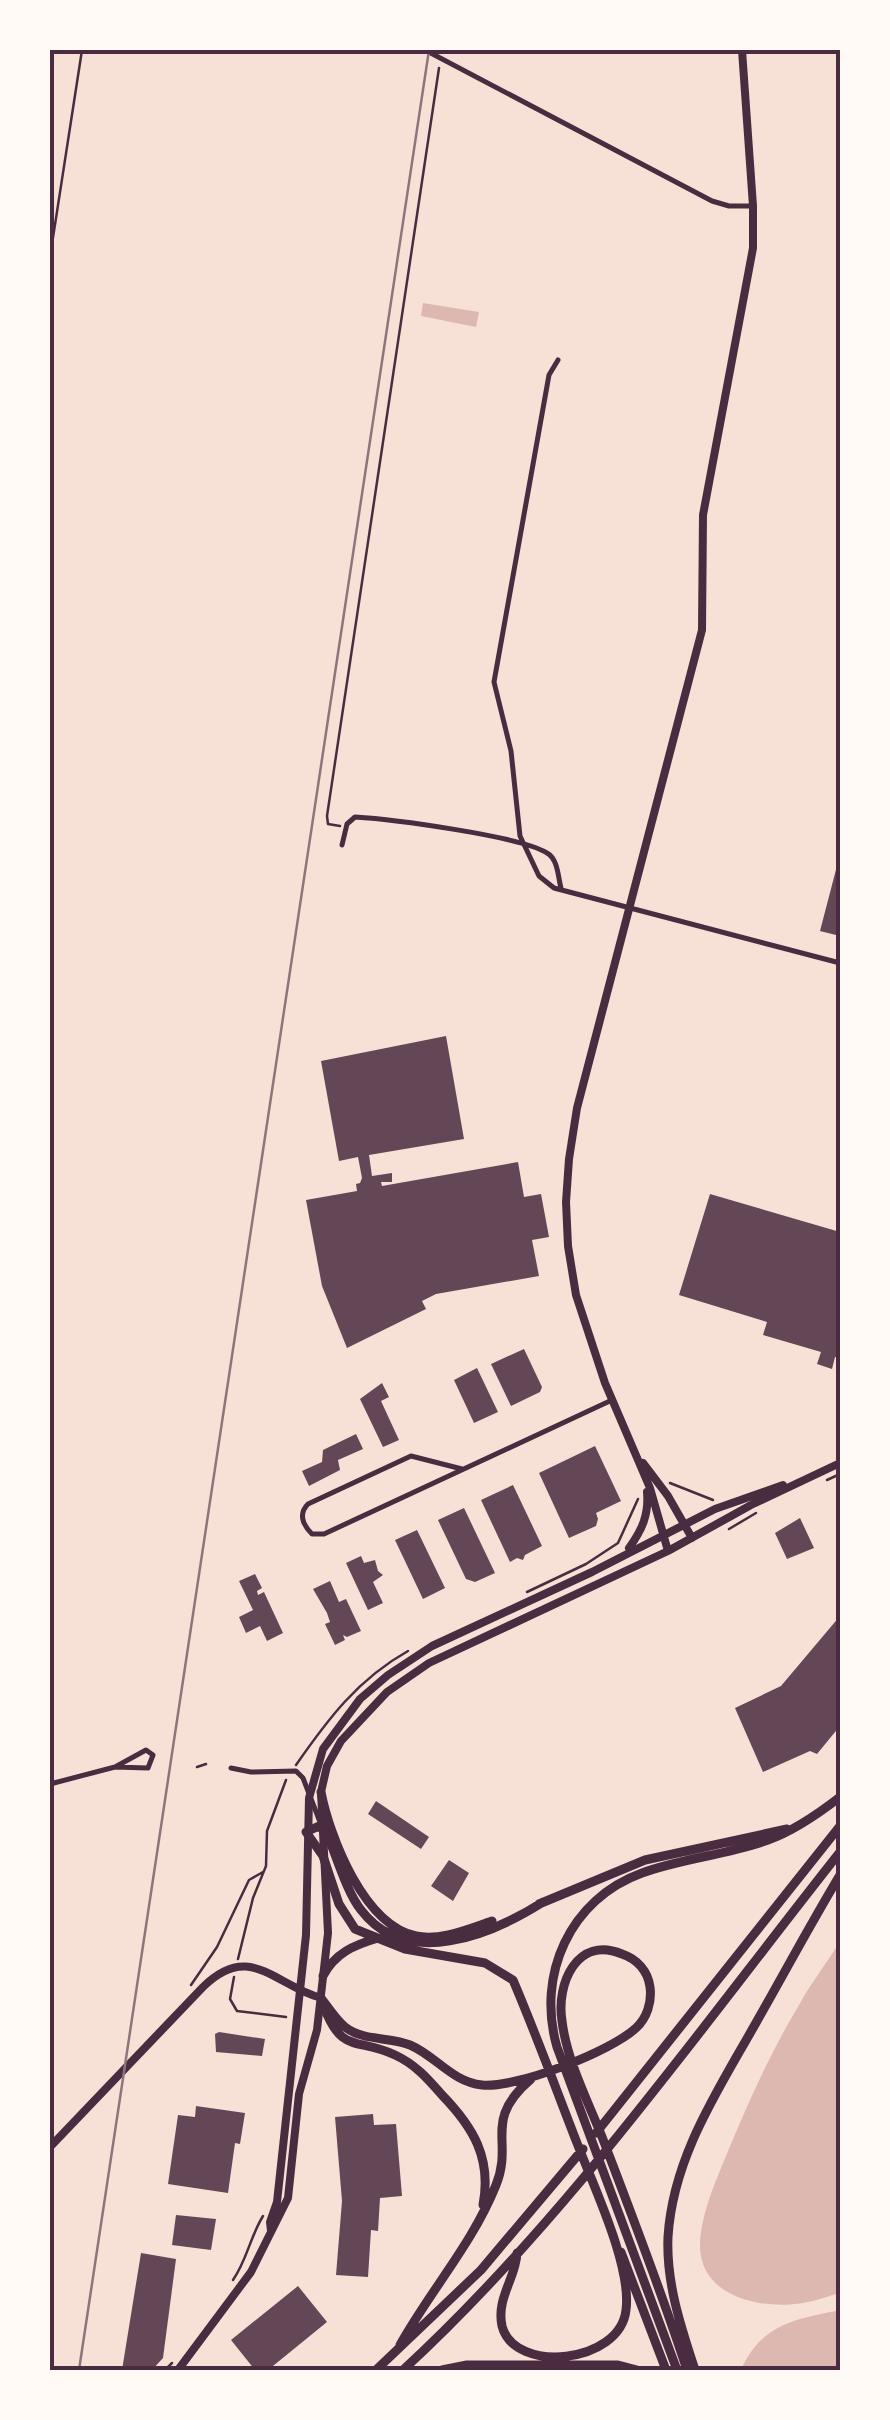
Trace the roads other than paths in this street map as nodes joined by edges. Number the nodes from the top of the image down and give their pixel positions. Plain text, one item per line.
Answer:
1 (82, 50) edge
2 (425, 50) edge
3 (742, 50) edge
4 (754, 206) junction
5 (50, 257) edge
6 (558, 360) dead end
7 (342, 845) dead end
8 (523, 845) junction
9 (561, 890) junction
10 (630, 908) junction
11 (840, 964) edge
12 (612, 1400) junction
13 (636, 1455) junction
14 (840, 1464) edge
15 (462, 1469) junction
16 (811, 1475) junction
17 (645, 1478) junction
18 (685, 1523) junction
19 (662, 1534) junction
20 (692, 1538) junction
21 (668, 1551) junction
22 (627, 1552) junction
23 (116, 1767) junction
24 (231, 1768) dead end
25 (50, 1784) edge
26 (321, 1792) junction
27 (309, 1797) junction
28 (840, 1797) edge
29 (840, 1826) edge
30 (794, 1828) junction
31 (323, 1829) junction
32 (306, 1832) junction
33 (840, 1852) edge
34 (323, 1856) junction
35 (840, 1875) edge
36 (542, 1902) junction
37 (378, 1938) junction
38 (323, 1976) junction
39 (301, 1989) junction
40 (321, 1998) junction
41 (561, 2045) junction
42 (534, 2078) junction
43 (50, 2148) edge
44 (614, 2181) junction
45 (480, 2217) junction
46 (611, 2232) junction
47 (272, 2233) junction
48 (518, 2253) junction
49 (396, 2354) junction
50 (178, 2370) edge
51 (376, 2370) edge
52 (402, 2370) edge
53 (442, 2370) edge
54 (637, 2370) edge
55 (666, 2370) edge
56 (677, 2370) edge
57 (688, 2370) edge
58 (695, 2370) edge

1 - 5 lane
2 - 4 street
3 - 4 main road
4 - 10 main road
6 - 8 street
7 - 8 street
8 - 9 street
8 - 9 street
9 - 10 street
10 - 11 street
10 - 12 main road
12 - 13 main road
12 - 15 street
13 - 17 main road
13 - 18 main road
14 - 16 main road
15 - 15 street
16 - 18 main road
16 - 20 main road
17 - 19 main road
17 - 22 main road
18 - 19 main road
18 - 20 main road
19 - 21 main road
19 - 22 main road
20 - 21 main road
21 - 26 main road
22 - 27 main road
23 - 23 street
23 - 25 street
24 - 27 street
26 - 31 main road
26 - 36 highway
27 - 31 street
27 - 32 main road
28 - 30 highway
29 - 49 highway
30 - 36 highway
30 - 41 highway
31 - 32 highway
31 - 34 main road
31 - 36 highway
32 - 34 highway
32 - 39 main road
33 - 48 highway
34 - 37 highway
34 - 38 main road
35 - 58 highway
37 - 38 highway
37 - 46 highway
38 - 40 main road
39 - 40 main road
39 - 43 main road
39 - 47 main road
40 - 42 highway
40 - 45 highway
40 - 47 main road
41 - 42 highway
41 - 44 highway
42 - 45 highway
44 - 56 highway
44 - 57 highway
45 - 49 highway
46 - 48 highway
46 - 55 highway
47 - 50 main road
48 - 52 highway
49 - 51 highway
53 - 54 highway

